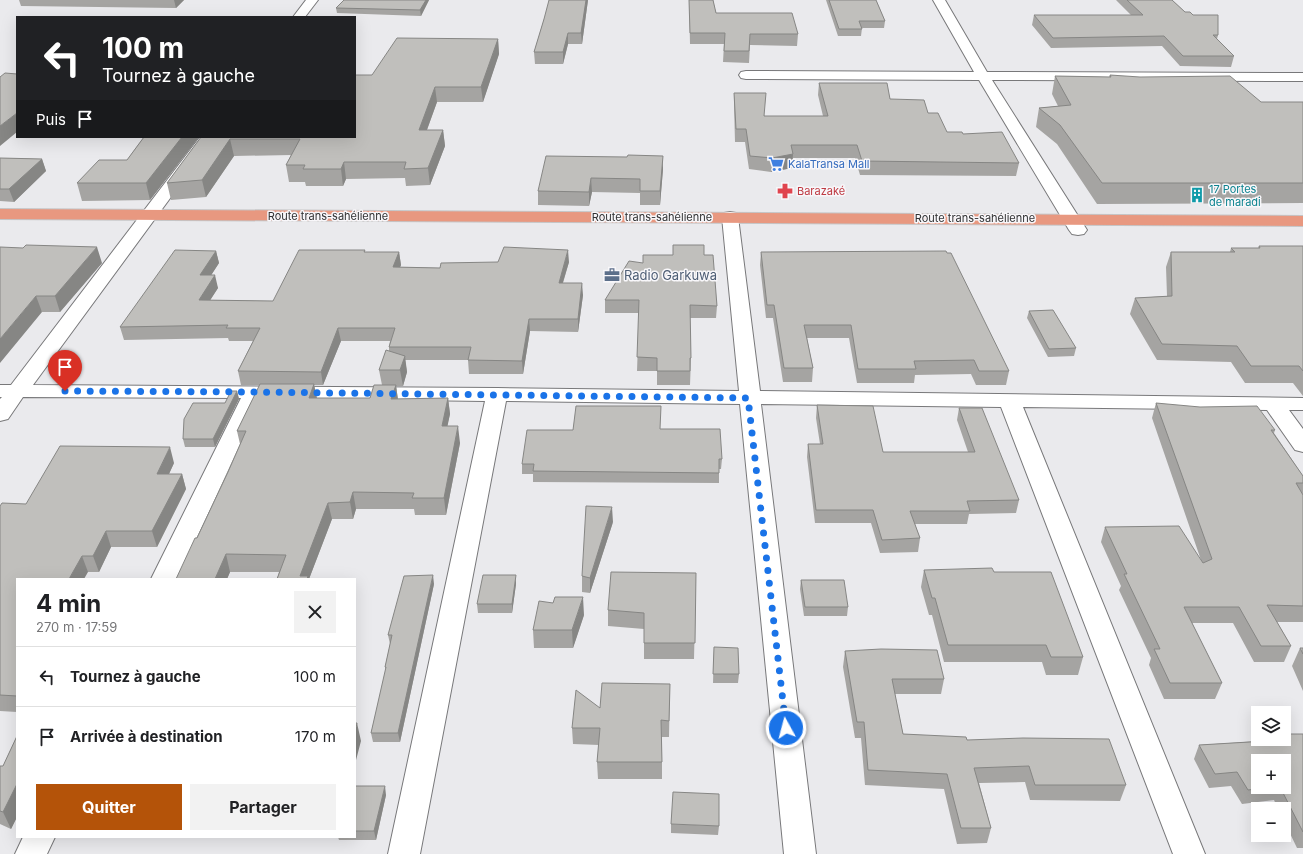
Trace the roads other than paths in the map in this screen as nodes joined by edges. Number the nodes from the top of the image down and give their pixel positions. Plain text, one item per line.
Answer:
1 (312, 0) edge
2 (939, 0) edge
3 (300, 16) edge
4 (746, 74) dead end
5 (983, 76) junction
6 (1303, 77) edge
7 (207, 138) edge
8 (0, 214) edge
9 (145, 221) junction
10 (1303, 221) edge
11 (731, 223) junction
12 (1074, 225) junction
13 (0, 226) edge
14 (1303, 231) edge
15 (9, 391) edge
16 (255, 392) junction
17 (497, 394) junction
18 (748, 398) junction
19 (1009, 400) junction
20 (1274, 403) junction
21 (1303, 404) edge
22 (0, 414) edge
23 (1303, 445) edge
24 (164, 578) edge
25 (39, 838) edge
26 (31, 854) edge
27 (404, 854) edge
28 (800, 854) edge
29 (1189, 854) edge

1 - 3 street
2 - 5 street
4 - 5 street
5 - 6 street
5 - 12 street
7 - 9 street
8 - 9 highway, Route trans-sahélienne
9 - 11 highway, Route trans-sahélienne
9 - 13 highway, Route trans-sahélienne
9 - 15 street
10 - 12 highway, Route trans-sahélienne
11 - 12 highway, Route trans-sahélienne
11 - 18 street
12 - 14 highway, Route trans-sahélienne
15 - 16 street
15 - 22 street
16 - 17 street
16 - 24 street
17 - 18 street
17 - 27 street
18 - 19 street
18 - 28 street
19 - 20 street
19 - 29 street
20 - 21 street
20 - 23 street
25 - 26 street

